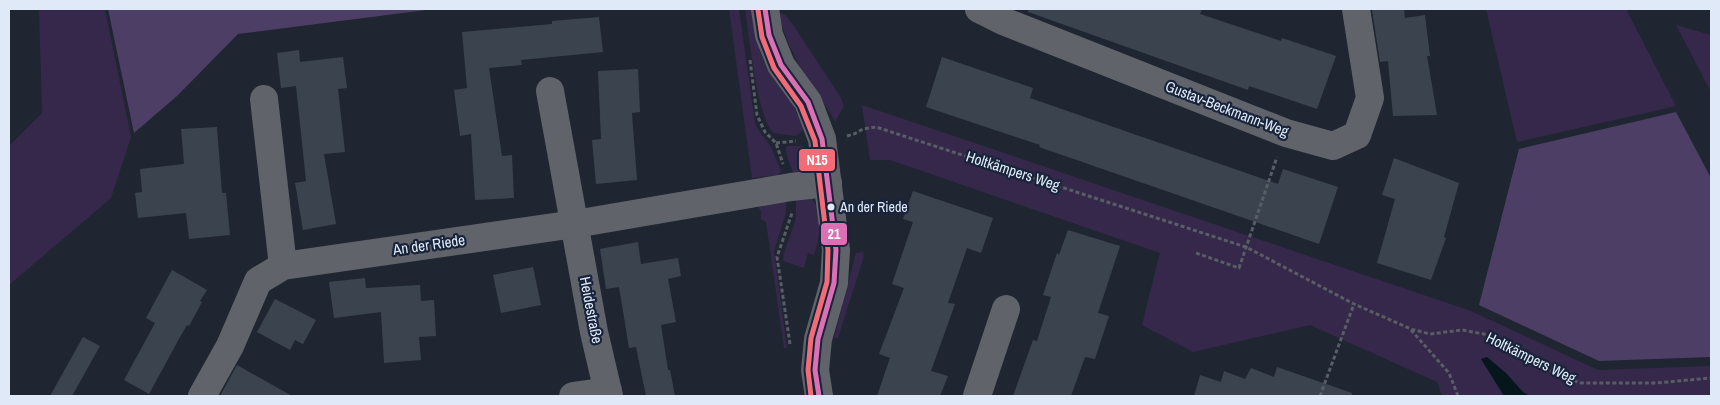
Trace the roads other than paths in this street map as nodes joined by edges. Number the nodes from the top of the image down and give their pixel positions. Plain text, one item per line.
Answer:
1 (765, 9) edge
2 (979, 9) edge
3 (1356, 9) edge
4 (550, 91) dead end
5 (264, 99) dead end
6 (828, 183) junction
7 (575, 224) junction
8 (283, 266) junction
9 (1006, 309) dead end
10 (609, 394) edge
11 (202, 396) edge
12 (573, 396) edge
13 (819, 396) edge
14 (977, 396) edge

1 - 6 street
2 - 3 street, Gustav-Beckmann-Weg
4 - 7 street
5 - 8 street
6 - 7 street, An der Riede
6 - 13 street
7 - 8 street, An der Riede
7 - 10 street, Heidestraße
8 - 11 street, An der Riede
9 - 14 street
10 - 12 street

